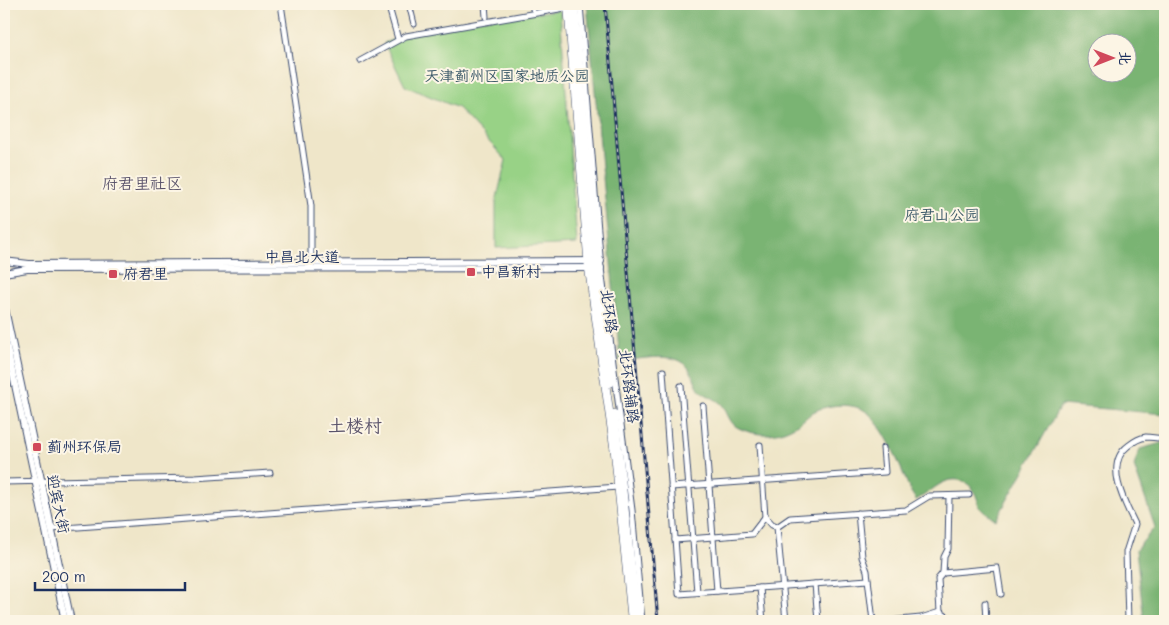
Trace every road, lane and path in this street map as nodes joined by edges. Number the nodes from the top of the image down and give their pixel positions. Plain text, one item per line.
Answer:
1 (280, 4) edge
2 (388, 4) edge
3 (409, 4) edge
4 (485, 4) edge
5 (574, 4) edge
6 (580, 4) edge
7 (567, 6) edge
8 (486, 16) dead end
9 (414, 24) dead end
10 (398, 39) junction
11 (360, 61) dead end
12 (4, 261) edge
13 (595, 265) junction
14 (311, 266) junction
15 (4, 273) edge
16 (4, 304) edge
17 (4, 333) edge
18 (663, 371) dead end
19 (681, 386) dead end
20 (704, 406) dead end
21 (1165, 438) edge
22 (760, 445) dead end
23 (883, 448) dead end
24 (270, 473) dead end
25 (37, 480) junction
26 (762, 481) junction
27 (4, 482) edge
28 (709, 485) junction
29 (689, 486) junction
30 (618, 487) junction
31 (671, 488) junction
32 (969, 495) dead end
33 (948, 496) junction
34 (858, 513) junction
35 (765, 516) junction
36 (777, 527) junction
37 (50, 529) junction
38 (713, 537) junction
39 (693, 539) junction
40 (675, 540) junction
41 (943, 573) junction
42 (868, 580) junction
43 (815, 584) junction
44 (783, 586) junction
45 (760, 588) junction
46 (717, 591) junction
47 (697, 592) junction
48 (1001, 594) dead end
49 (985, 603) dead end
50 (940, 612) junction
51 (65, 621) edge
52 (71, 621) edge
53 (632, 621) edge
54 (637, 621) edge
55 (642, 621) edge
56 (763, 621) edge
57 (786, 621) edge
58 (818, 621) edge
59 (872, 621) edge
60 (889, 621) edge
61 (953, 621) edge
62 (986, 621) edge
63 (1128, 621) edge

1 - 14 street
2 - 10 street
3 - 9 street
4 - 8 street
5 - 13 highway, 北环路
6 - 13 street, 北环路辅路
7 - 10 street
7 - 13 highway, 北环路
10 - 11 street
12 - 14 main road, 中昌北大道
13 - 14 main road, 中昌北大道
13 - 30 highway, 北环路
13 - 54 highway, 北环路
13 - 55 street, 北环路辅路
14 - 15 main road, 中昌北大道
16 - 25 main road, 迎宾大街
17 - 25 main road, 迎宾大街
18 - 31 street
19 - 29 street
20 - 28 street
21 - 63 street
22 - 26 street
23 - 26 street
24 - 25 street
25 - 27 street
25 - 37 main road, 迎宾大街
25 - 51 main road, 迎宾大街
26 - 28 street
26 - 35 street
28 - 29 street
28 - 38 street
29 - 31 street
29 - 39 street
30 - 37 street
30 - 53 highway, 北环路
31 - 40 street
32 - 33 street
33 - 34 street
33 - 41 street
34 - 36 street
34 - 42 street
35 - 36 street
35 - 38 street
36 - 44 street
37 - 52 main road, 迎宾大街
38 - 39 street
38 - 46 street
39 - 40 street
39 - 47 street
40 - 47 street
41 - 48 street
41 - 50 street
42 - 43 street
42 - 59 street
43 - 44 street
43 - 58 street
44 - 45 street
44 - 57 street
45 - 46 street
45 - 56 street
46 - 47 street
49 - 62 street
50 - 60 street
50 - 61 street

